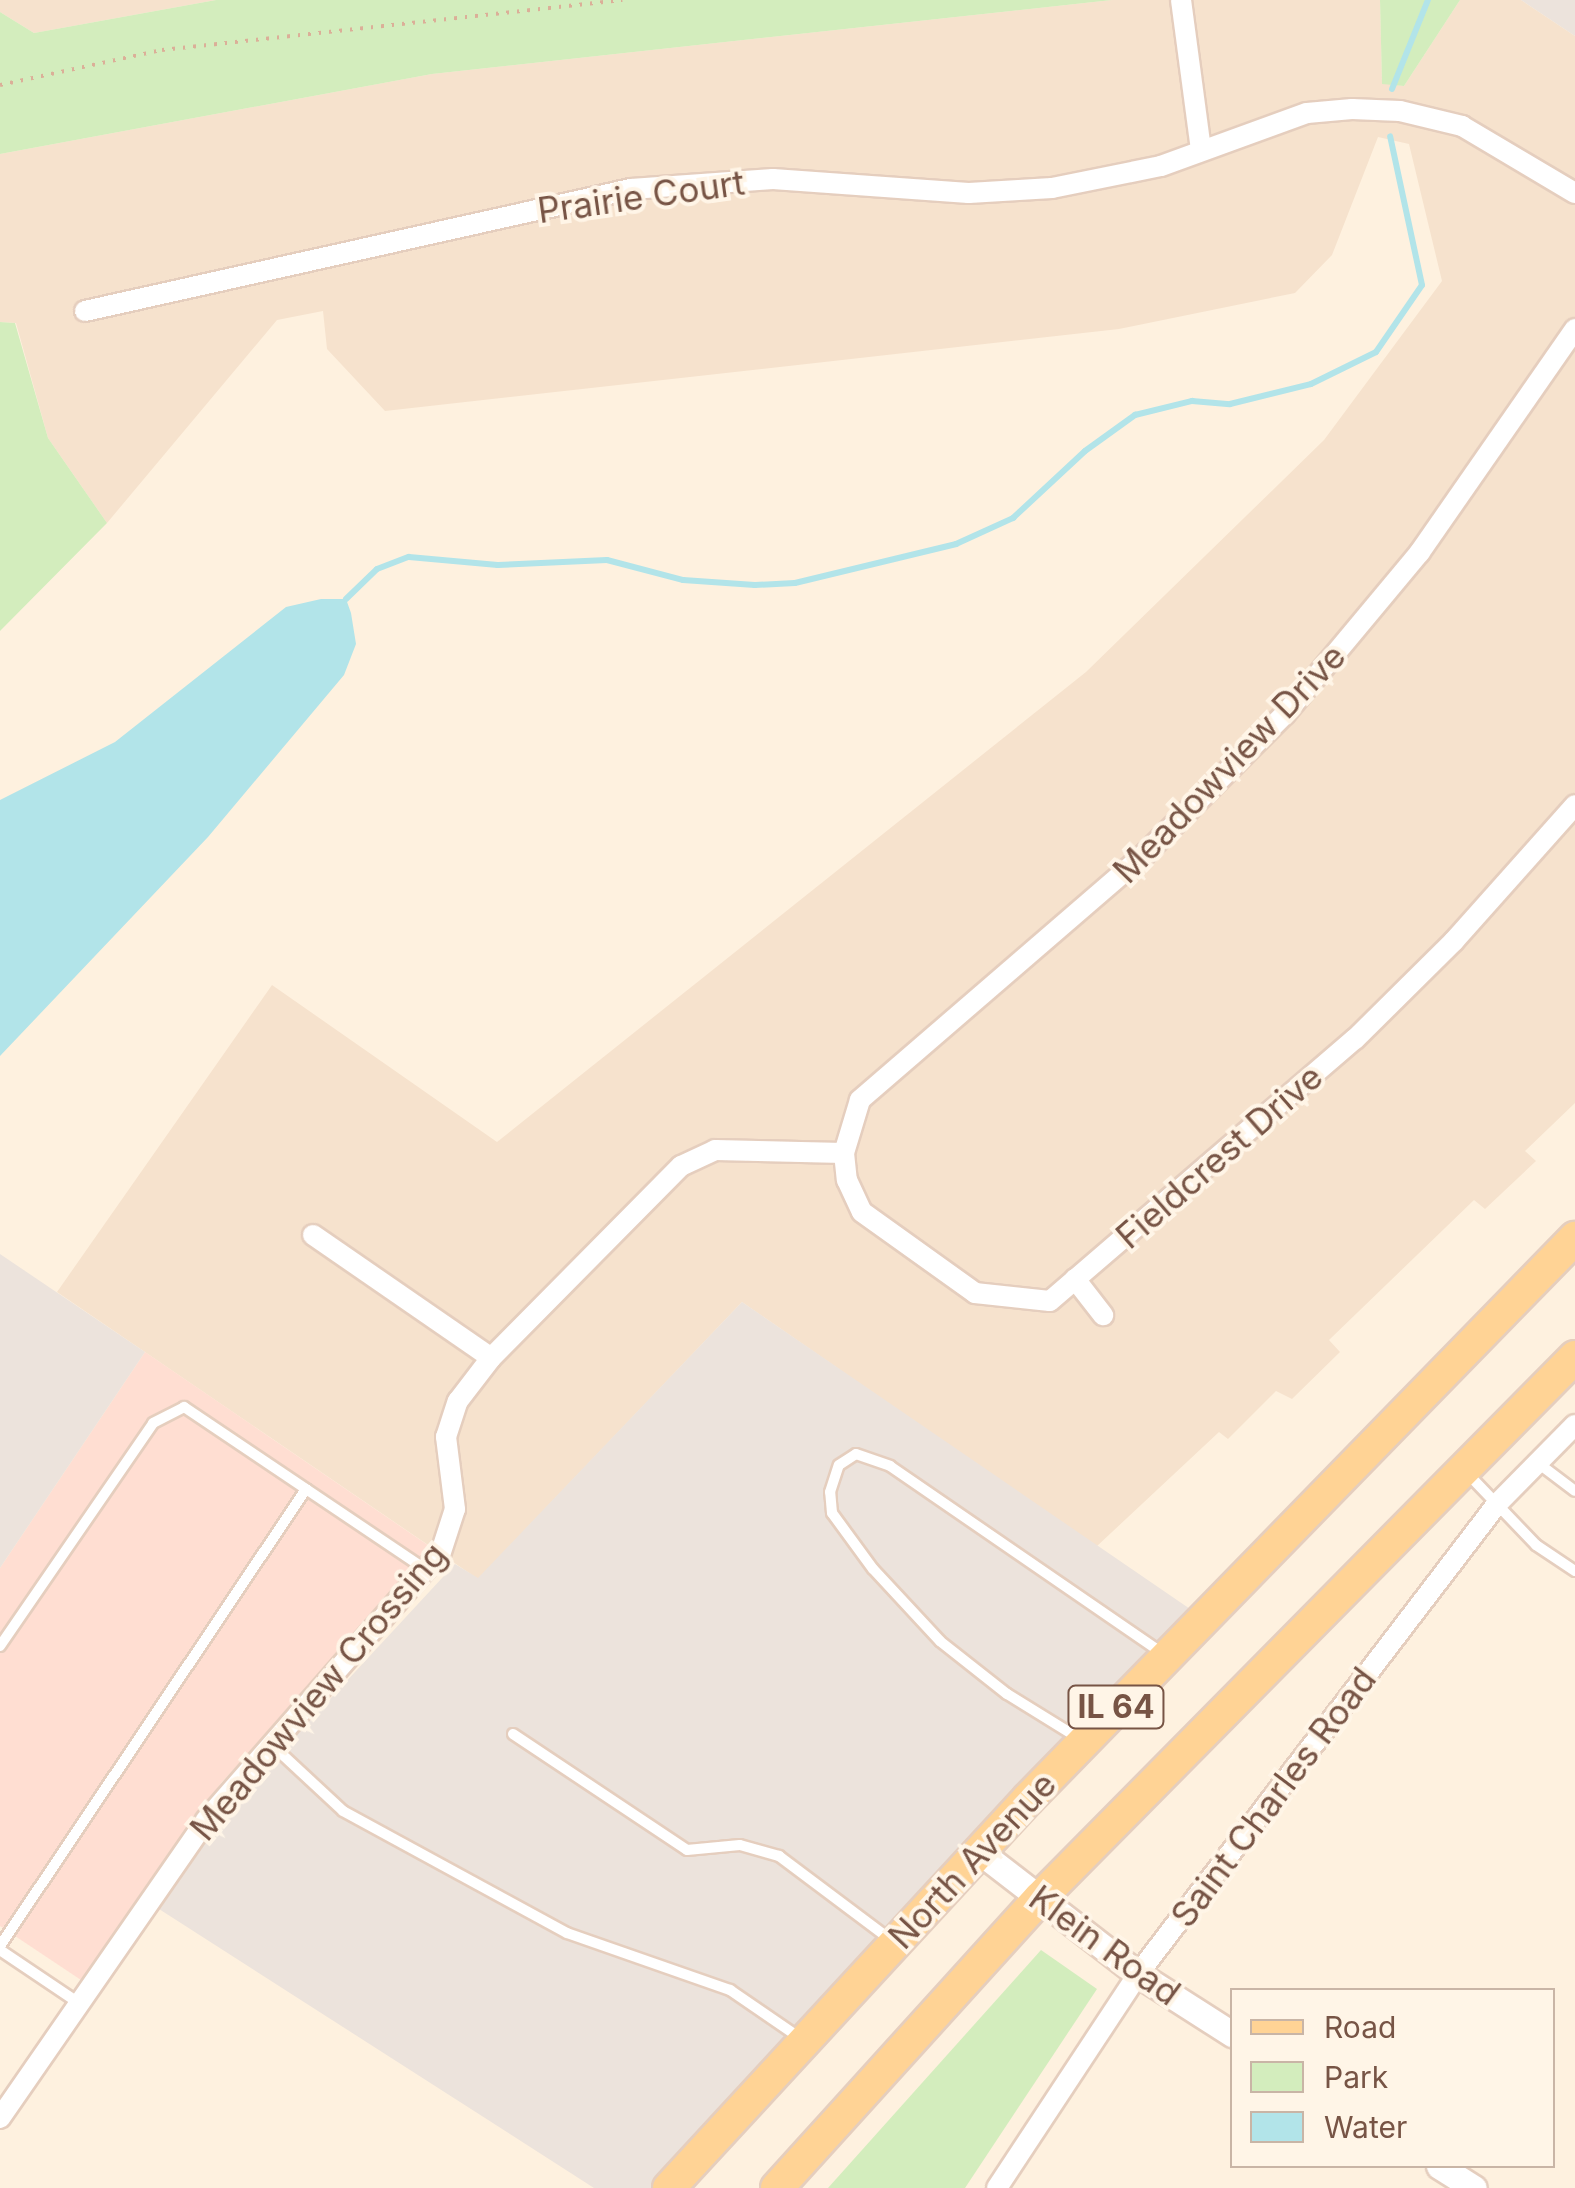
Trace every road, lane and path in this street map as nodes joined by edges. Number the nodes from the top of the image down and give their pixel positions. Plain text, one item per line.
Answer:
1 (622, 0) edge
2 (1182, 0) edge
3 (0, 85) edge
4 (1202, 150) junction
5 (1575, 193) edge
6 (85, 311) dead end
7 (1575, 329) edge
8 (1575, 805) edge
9 (844, 1153) junction
10 (313, 1235) dead end
11 (1575, 1238) edge
12 (1075, 1279) junction
13 (1103, 1315) dead end
14 (1575, 1357) edge
15 (491, 1358) junction
16 (1575, 1425) edge
17 (1538, 1462) junction
18 (1464, 1470) junction
19 (306, 1489) junction
20 (1575, 1491) edge
21 (1498, 1504) junction
22 (426, 1570) junction
23 (1575, 1571) edge
24 (0, 1646) edge
25 (1166, 1655) junction
26 (513, 1734) dead end
27 (1084, 1741) junction
28 (271, 1744) junction
29 (980, 1852) junction
30 (1040, 1898) junction
31 (896, 1943) junction
32 (0, 1948) edge
33 (1138, 1974) junction
34 (80, 2003) junction
35 (1230, 2033) edge
36 (805, 2042) junction
37 (0, 2118) edge
38 (1442, 2168) edge
39 (668, 2188) edge
40 (778, 2188) edge
41 (997, 2188) edge
42 (1474, 2188) edge

1 - 3 path
2 - 4 street
4 - 5 street, Prairie Court
4 - 6 street, Prairie Court
7 - 9 street, Meadowview Drive
8 - 12 street, Fieldcrest Drive
9 - 12 street, Fieldcrest Drive
9 - 15 street, Meadowview Crossing
10 - 15 street
11 - 25 main road, North Avenue / IL 64
12 - 13 street
14 - 18 main road, IL 64
15 - 22 street, Meadowview Crossing
16 - 17 street, Saint Charles Road
17 - 20 lane
17 - 21 street, Saint Charles Road
18 - 21 lane
18 - 30 main road, IL 64
19 - 22 lane
19 - 24 lane
19 - 32 lane
21 - 23 lane
21 - 33 street, Saint Charles Road
22 - 28 street, Meadowview Crossing
25 - 27 main road, North Avenue / IL 64
25 - 27 lane
26 - 31 lane
27 - 29 main road, North Avenue / IL 64
28 - 34 street, Meadowview Crossing
28 - 36 lane
29 - 30 street, Klein Road
29 - 31 main road, North Avenue / IL 64
30 - 33 street, Klein Road
30 - 40 main road, IL 64
31 - 36 main road, North Avenue / IL 64
32 - 34 lane
33 - 35 street, Klein Road
33 - 41 street, Saint Charles Road
34 - 37 street, Meadowview Crossing
36 - 39 main road, North Avenue / IL 64
38 - 42 street

